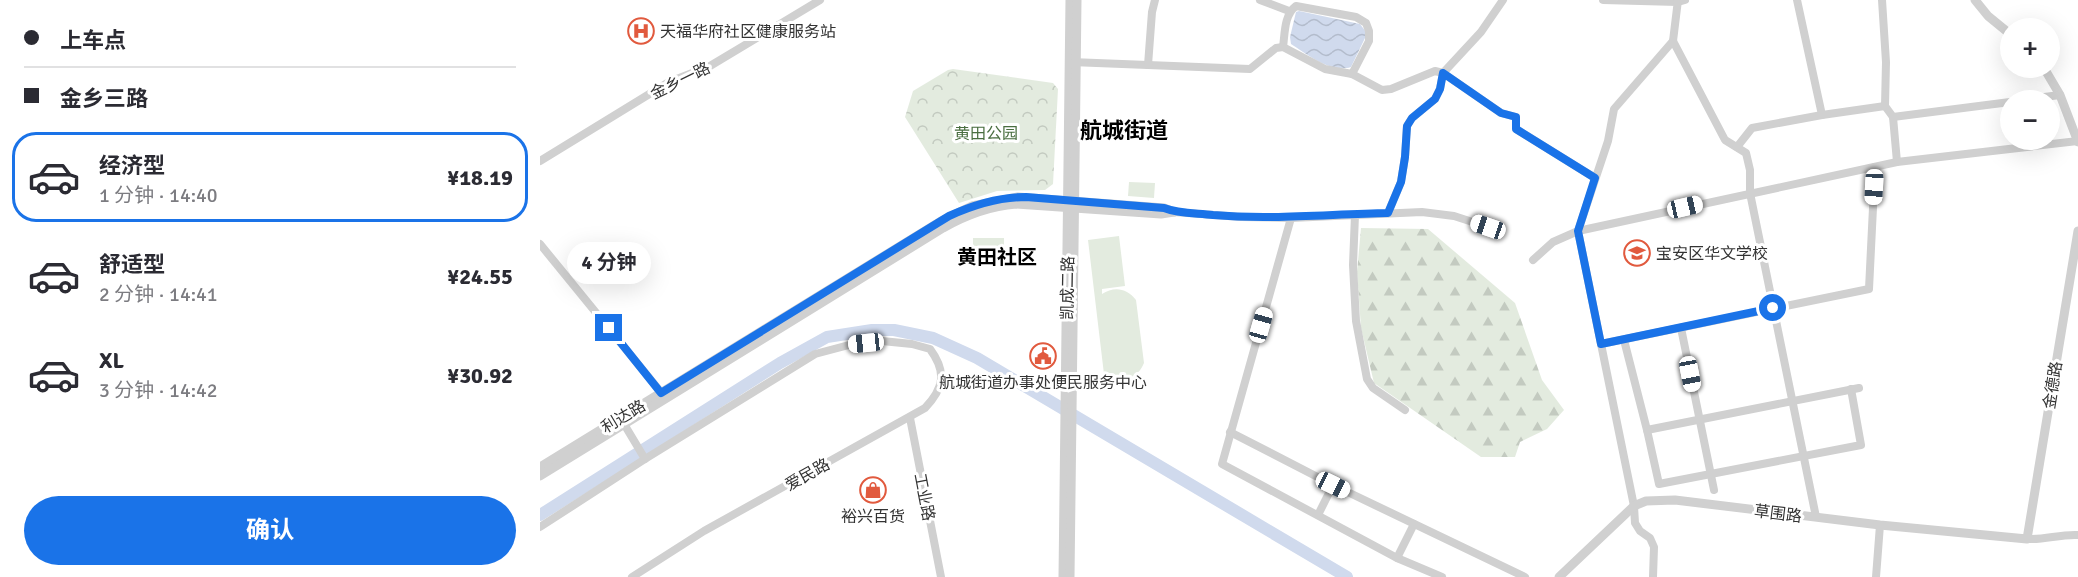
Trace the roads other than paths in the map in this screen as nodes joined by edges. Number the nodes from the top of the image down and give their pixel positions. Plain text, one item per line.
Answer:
1 (820, 0) edge
2 (1070, 0) edge
3 (1077, 0) edge
4 (1155, 0) edge
5 (1260, 0) edge
6 (1503, 0) edge
7 (1603, 0) edge
8 (1797, 0) edge
9 (1882, 0) edge
10 (1975, 0) edge
11 (1681, 1) edge
12 (1289, 11) junction
13 (2000, 26) edge
14 (1673, 41) junction
15 (1283, 47) junction
16 (1073, 62) junction
17 (1149, 65) junction
18 (1443, 73) junction
19 (1352, 74) junction
20 (2060, 95) edge
21 (2000, 103) edge
22 (1885, 106) junction
23 (1822, 115) junction
24 (1893, 117) junction
25 (2078, 141) edge
26 (1737, 147) junction
27 (540, 161) edge
28 (1897, 162) junction
29 (1875, 167) junction
30 (1595, 178) junction
31 (1750, 193) junction
32 (1071, 204) junction
33 (1174, 212) joint
34 (1388, 213) junction
35 (1355, 214) junction
36 (1291, 218) junction
37 (1488, 227) dead end
38 (1578, 231) junction
39 (2078, 231) edge
40 (540, 244) edge
41 (1533, 260) dead end
42 (1773, 308) junction
43 (1681, 328) junction
44 (1624, 340) junction
45 (1601, 344) junction
46 (663, 395) junction
47 (1792, 401) junction
48 (1405, 410) dead end
49 (910, 418) junction
50 (1699, 420) junction
51 (624, 424) junction
52 (1068, 426) junction
53 (1647, 430) junction
54 (1230, 432) junction
55 (1803, 456) junction
56 (645, 459) junction
57 (540, 467) edge
58 (1711, 474) junction
59 (540, 476) edge
60 (1333, 485) junction
61 (1714, 490) dead end
62 (1634, 506) junction
63 (1318, 515) junction
64 (1816, 517) junction
65 (1414, 524) junction
66 (1880, 525) junction
67 (540, 527) edge
68 (2078, 535) edge
69 (2027, 539) junction
70 (1397, 558) junction
71 (632, 577) edge
72 (941, 577) edge
73 (1063, 577) edge
74 (1070, 577) edge
75 (1442, 577) edge
76 (1525, 577) edge
77 (1559, 577) edge
78 (1653, 577) edge
79 (1876, 577) edge

1 - 27 street, 金乡一路
2 - 16 street, 凯成二路
3 - 16 street, 凯成二路
4 - 17 street
5 - 12 street
6 - 18 street
7 - 11 street
8 - 23 street
9 - 22 street
10 - 13 street
11 - 14 street
12 - 15 street
12 - 19 street
14 - 26 street
14 - 30 street
15 - 17 street
15 - 19 street
16 - 17 street
16 - 32 street, 凯成二路
18 - 19 street
18 - 30 street
18 - 34 street
20 - 25 street
21 - 24 street
22 - 23 street
22 - 24 street
23 - 26 street
24 - 28 street
25 - 28 street
26 - 31 street
28 - 29 street
29 - 31 street
29 - 42 street
30 - 38 street
31 - 38 street
31 - 42 street
32 - 33 street, 利达路
32 - 46 street, 利达路
32 - 52 street, 凯成二路
33 - 36 street
34 - 35 street
34 - 37 street
35 - 36 street
35 - 48 street
36 - 54 street
38 - 41 street
38 - 45 street
39 - 69 street, 金德路
40 - 46 street
42 - 43 street
42 - 47 street
43 - 44 street
43 - 50 street
44 - 45 street
44 - 53 street
45 - 62 street
46 - 51 street, 利达路
46 - 57 street, 利达路
47 - 50 street
47 - 55 street
47 - 55 street
49 - 56 street, 爱民路
49 - 71 street, 爱民路
49 - 72 street, 工业路
50 - 53 street
50 - 58 street
51 - 56 street
51 - 59 street, 利达路
52 - 73 street, 凯成二路
52 - 74 street, 凯成二路
53 - 58 street
54 - 60 street
54 - 63 street
55 - 58 street
55 - 64 street
56 - 67 street
58 - 61 street
60 - 63 street
60 - 65 street
62 - 64 street, 草围路
62 - 77 street
62 - 78 street
63 - 70 street
64 - 66 street, 草围路
65 - 70 street
65 - 76 street
66 - 69 street, 草围路
66 - 79 street
68 - 69 street
70 - 75 street

